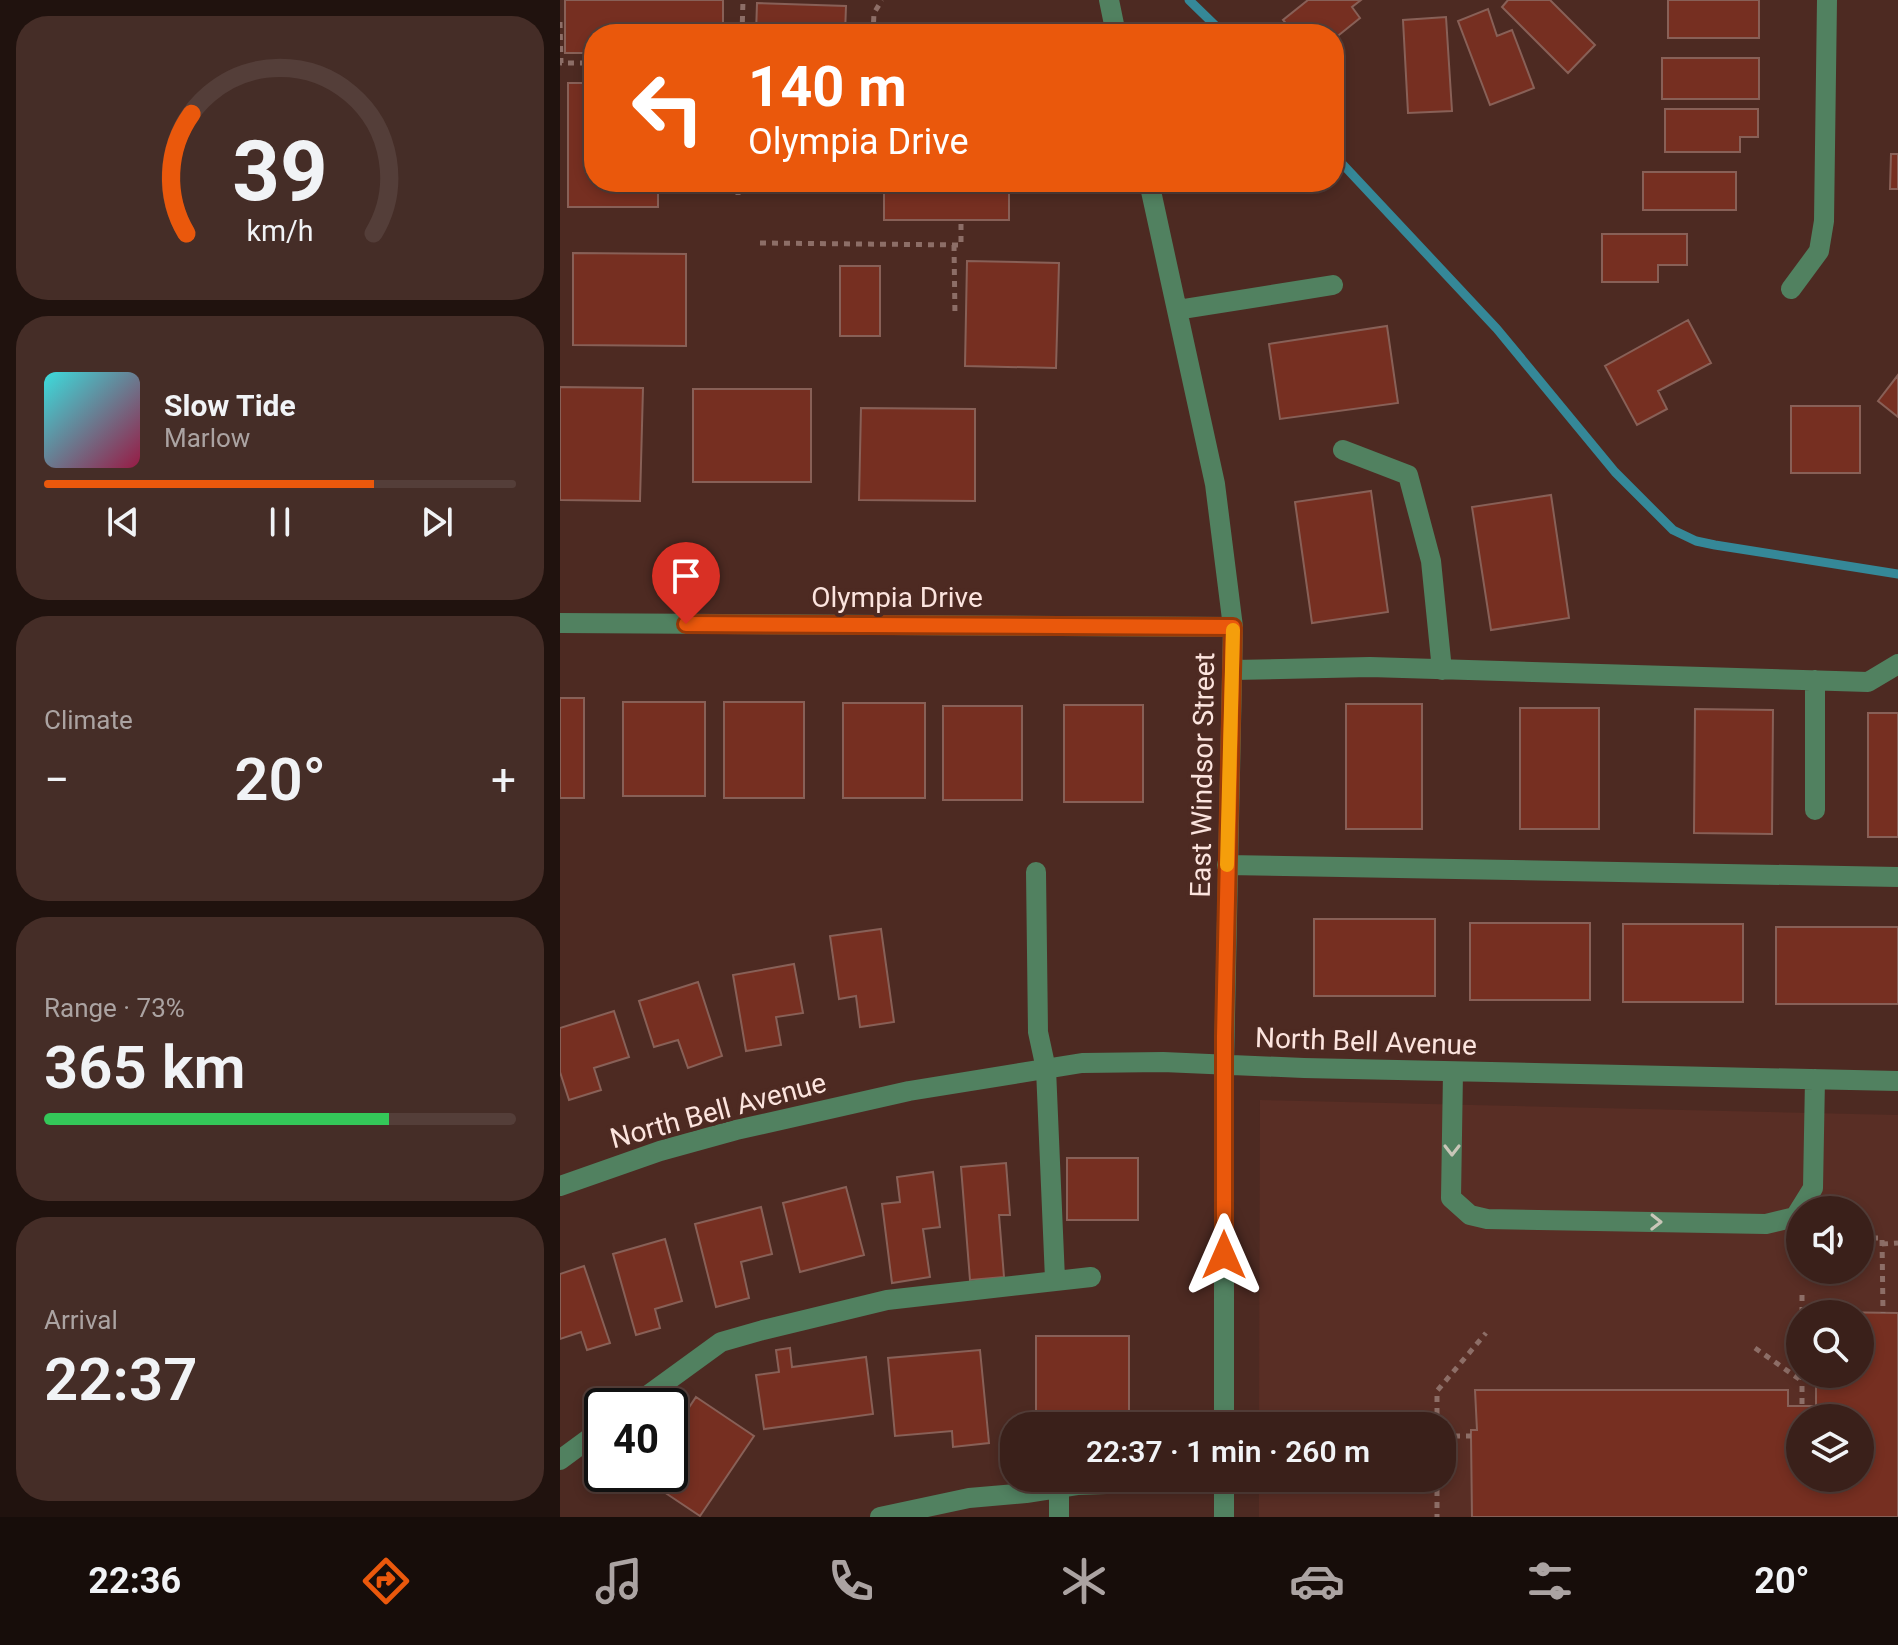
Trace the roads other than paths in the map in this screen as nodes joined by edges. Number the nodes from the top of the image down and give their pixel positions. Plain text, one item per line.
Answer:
1 (1109, 0) edge
2 (1827, 0) edge
3 (1114, 24) edge
4 (1151, 192) edge
5 (1333, 285) dead end
6 (1791, 289) dead end
7 (1177, 310) junction
8 (1343, 450) dead end
9 (560, 623) edge
10 (1233, 627) junction
11 (1898, 664) edge
12 (1233, 670) junction
13 (1442, 670) junction
14 (1815, 680) junction
15 (1815, 810) dead end
16 (1227, 865) junction
17 (1036, 872) dead end
18 (1898, 877) edge
19 (1224, 1065) junction
20 (1046, 1069) junction
21 (1453, 1072) junction
22 (1815, 1079) junction
23 (1898, 1081) edge
24 (560, 1186) edge
25 (1091, 1277) dead end
26 (1055, 1279) junction
27 (658, 1388) edge
28 (1224, 1412) edge
29 (584, 1442) edge
30 (560, 1460) edge
31 (1023, 1492) edge
32 (1059, 1492) edge
33 (1224, 1492) edge
34 (880, 1517) edge
35 (1059, 1517) edge
36 (1224, 1517) edge

1 - 3 street
2 - 6 street
4 - 7 street, East Windsor Street
5 - 7 street
7 - 10 street, East Windsor Street
8 - 13 street
9 - 10 street, Olympia Drive
10 - 12 street, East Windsor Street
11 - 14 street
12 - 13 street
12 - 16 street, East Windsor Street
13 - 14 street
14 - 15 street
16 - 18 street
16 - 19 street, East Windsor Street
17 - 20 street
19 - 20 street, North Bell Avenue
19 - 21 street, North Bell Avenue
19 - 28 street, East Windsor Street
20 - 24 street, North Bell Avenue
20 - 26 street
21 - 22 street, North Bell Avenue
21 -> 22 street
22 - 23 street, North Bell Avenue
25 - 26 street
26 - 27 street
29 - 30 street
31 - 34 street
32 - 35 street
33 - 36 street

